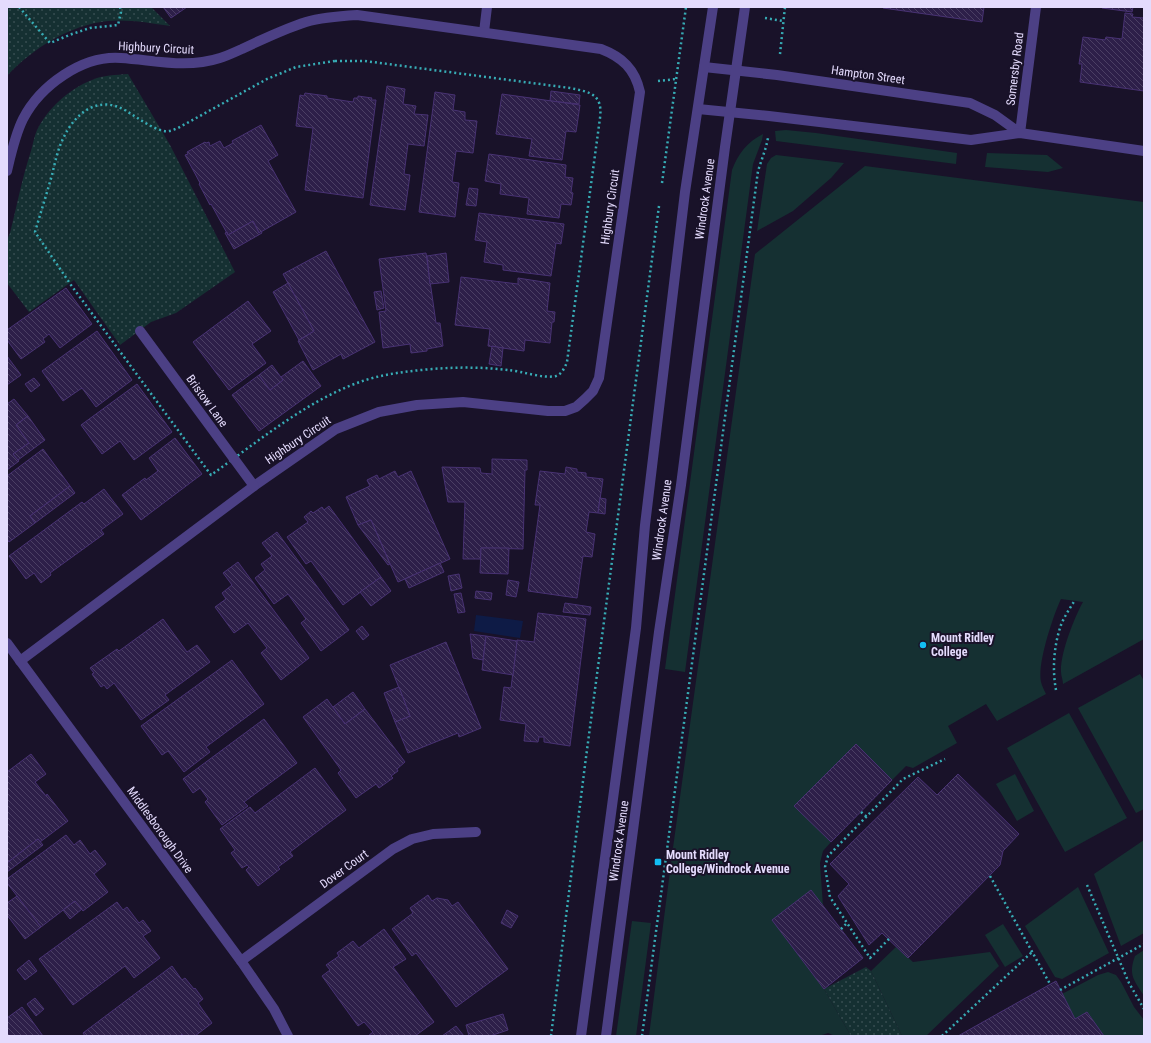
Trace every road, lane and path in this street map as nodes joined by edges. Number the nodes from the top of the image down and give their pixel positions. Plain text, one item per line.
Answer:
1 (19, 7) edge
2 (120, 7) edge
3 (487, 7) edge
4 (686, 7) edge
5 (713, 7) edge
6 (745, 7) edge
7 (1036, 7) edge
8 (366, 12) edge
9 (484, 32) junction
10 (704, 67) junction
11 (736, 70) junction
12 (698, 109) junction
13 (730, 112) junction
14 (769, 116) junction
15 (1020, 134) junction
16 (1144, 151) edge
17 (7, 171) edge
18 (662, 188) dead end
19 (660, 204) dead end
20 (140, 331) dead end
21 (234, 459) junction
22 (254, 486) junction
23 (1075, 600) dead end
24 (7, 643) edge
25 (20, 661) junction
26 (1056, 690) dead end
27 (944, 759) dead end
28 (861, 812) dead end
29 (867, 817) junction
30 (476, 832) dead end
31 (990, 876) dead end
32 (1087, 885) dead end
33 (847, 923) junction
34 (841, 929) dead end
35 (889, 940) dead end
36 (1144, 944) edge
37 (1032, 952) junction
38 (1118, 958) junction
39 (241, 961) junction
40 (1050, 984) dead end
41 (1060, 990) dead end
42 (1144, 1009) edge
43 (288, 1036) edge
44 (551, 1036) edge
45 (581, 1036) edge
46 (606, 1036) edge
47 (642, 1036) edge
48 (942, 1036) edge

1 - 2 path
3 - 9 street
4 - 18 path
5 - 10 street, Windrock Avenue
6 - 11 street, Windrock Avenue
7 - 15 street, Somersby Road
8 - 9 street, Highbury Circuit
8 - 17 street, Highbury Circuit
9 - 22 street, Highbury Circuit
10 - 11 street, Hampton Street
10 - 12 street, Windrock Avenue
11 - 13 street, Windrock Avenue
11 - 15 street, Hampton Street
12 - 13 street
12 - 45 street, Windrock Avenue
13 - 14 street
13 - 46 street, Windrock Avenue
14 - 15 street
14 - 47 path
15 - 16 street
19 - 44 path
20 - 21 street, Bristow Lane
21 - 21 path
21 - 22 street, Bristow Lane
22 - 25 street, Highbury Circuit
23 - 26 path
24 - 25 street, Middlesborough Drive
25 - 39 street, Middlesborough Drive
27 - 29 path
28 - 29 path
29 - 33 path
30 - 39 street, Dover Court
31 - 37 path
32 - 38 path
33 - 34 path
33 - 35 path
36 - 38 path
37 - 40 path
37 - 48 path
38 - 41 path
38 - 42 path
39 - 43 street, Middlesborough Drive

